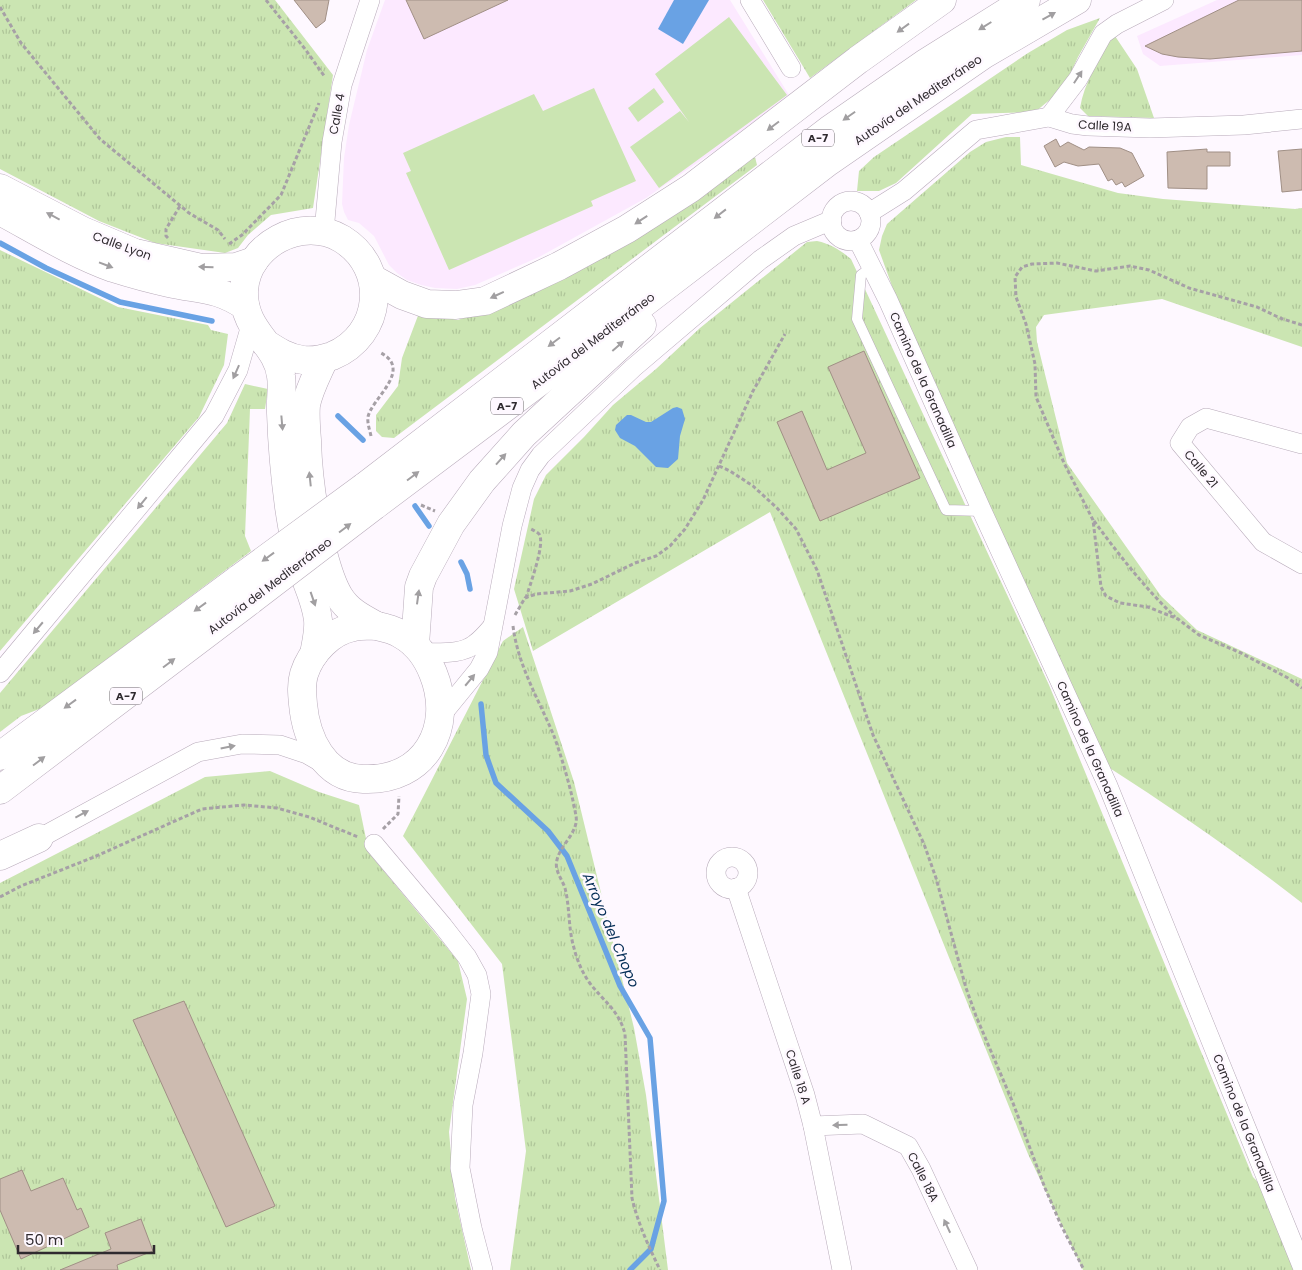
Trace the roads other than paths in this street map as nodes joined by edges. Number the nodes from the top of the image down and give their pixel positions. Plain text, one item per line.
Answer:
1 (370, 0) edge
2 (750, 0) edge
3 (942, 0) edge
4 (1026, 0) edge
5 (1077, 0) edge
6 (1164, 0) edge
7 (792, 68) dead end
8 (933, 88) junction
9 (1049, 117) junction
10 (1302, 119) edge
11 (0, 188) edge
12 (0, 212) edge
13 (869, 212) junction
14 (832, 220) junction
15 (324, 232) junction
16 (858, 240) junction
17 (254, 261) junction
18 (872, 267) junction
19 (373, 279) junction
20 (254, 325) junction
21 (324, 359) junction
22 (1302, 444) edge
23 (369, 496) junction
24 (982, 511) junction
25 (1302, 564) edge
26 (245, 589) junction
27 (377, 626) junction
28 (492, 628) junction
29 (418, 649) junction
30 (314, 654) junction
31 (0, 674) edge
32 (439, 718) junction
33 (0, 756) edge
34 (330, 767) junction
35 (0, 790) edge
36 (39, 838) junction
37 (374, 844) road end
38 (0, 856) edge
39 (0, 862) edge
40 (736, 888) dead end
41 (813, 1126) junction
42 (1302, 1266) edge
43 (484, 1270) edge
44 (842, 1270) edge
45 (968, 1270) edge

1 - 15 street, Calle 4
2 - 7 street
3 -> 19 main road
4 -> 23 main road, Autovía del Mediterráneo / A-7
8 -> 5 main road, Autovía del Mediterráneo / A-7
9 -> 6 street
23 -> 8 main road, Autovía del Mediterráneo / A-7
29 -> 8 main road
9 - 10 street, Calle 19A
9 - 13 street
17 -> 11 main road, Calle Lyon
12 -> 20 main road, Calle Lyon
13 - 14 street
13 - 16 street
14 - 16 street
14 - 28 street
15 - 17 main road
15 - 19 main road
16 - 18 street, Camino de la Granadilla
17 - 20 main road
18 - 24 street, Camino de la Granadilla
18 - 24 lane
19 - 21 main road
20 - 21 main road
20 -> 30 main road
20 -> 31 street
27 -> 21 main road
22 - 25 street, Calle 21
23 - 26 main road, Autovía del Mediterráneo / A-7, bridge
24 - 42 street, Camino de la Granadilla
26 -> 33 main road, Autovía del Mediterráneo / A-7
35 -> 26 main road, Autovía del Mediterráneo / A-7
27 - 29 main road
27 - 30 main road
28 - 29 street
32 -> 28 street
29 - 32 main road
30 - 34 main road
32 - 34 main road
36 -> 34 street
36 - 38 main road
36 - 39 street
37 - 43 street
40 - 41 street, Calle 18 A
41 - 44 street, Calle 18 A
45 -> 41 street, Calle 18A

